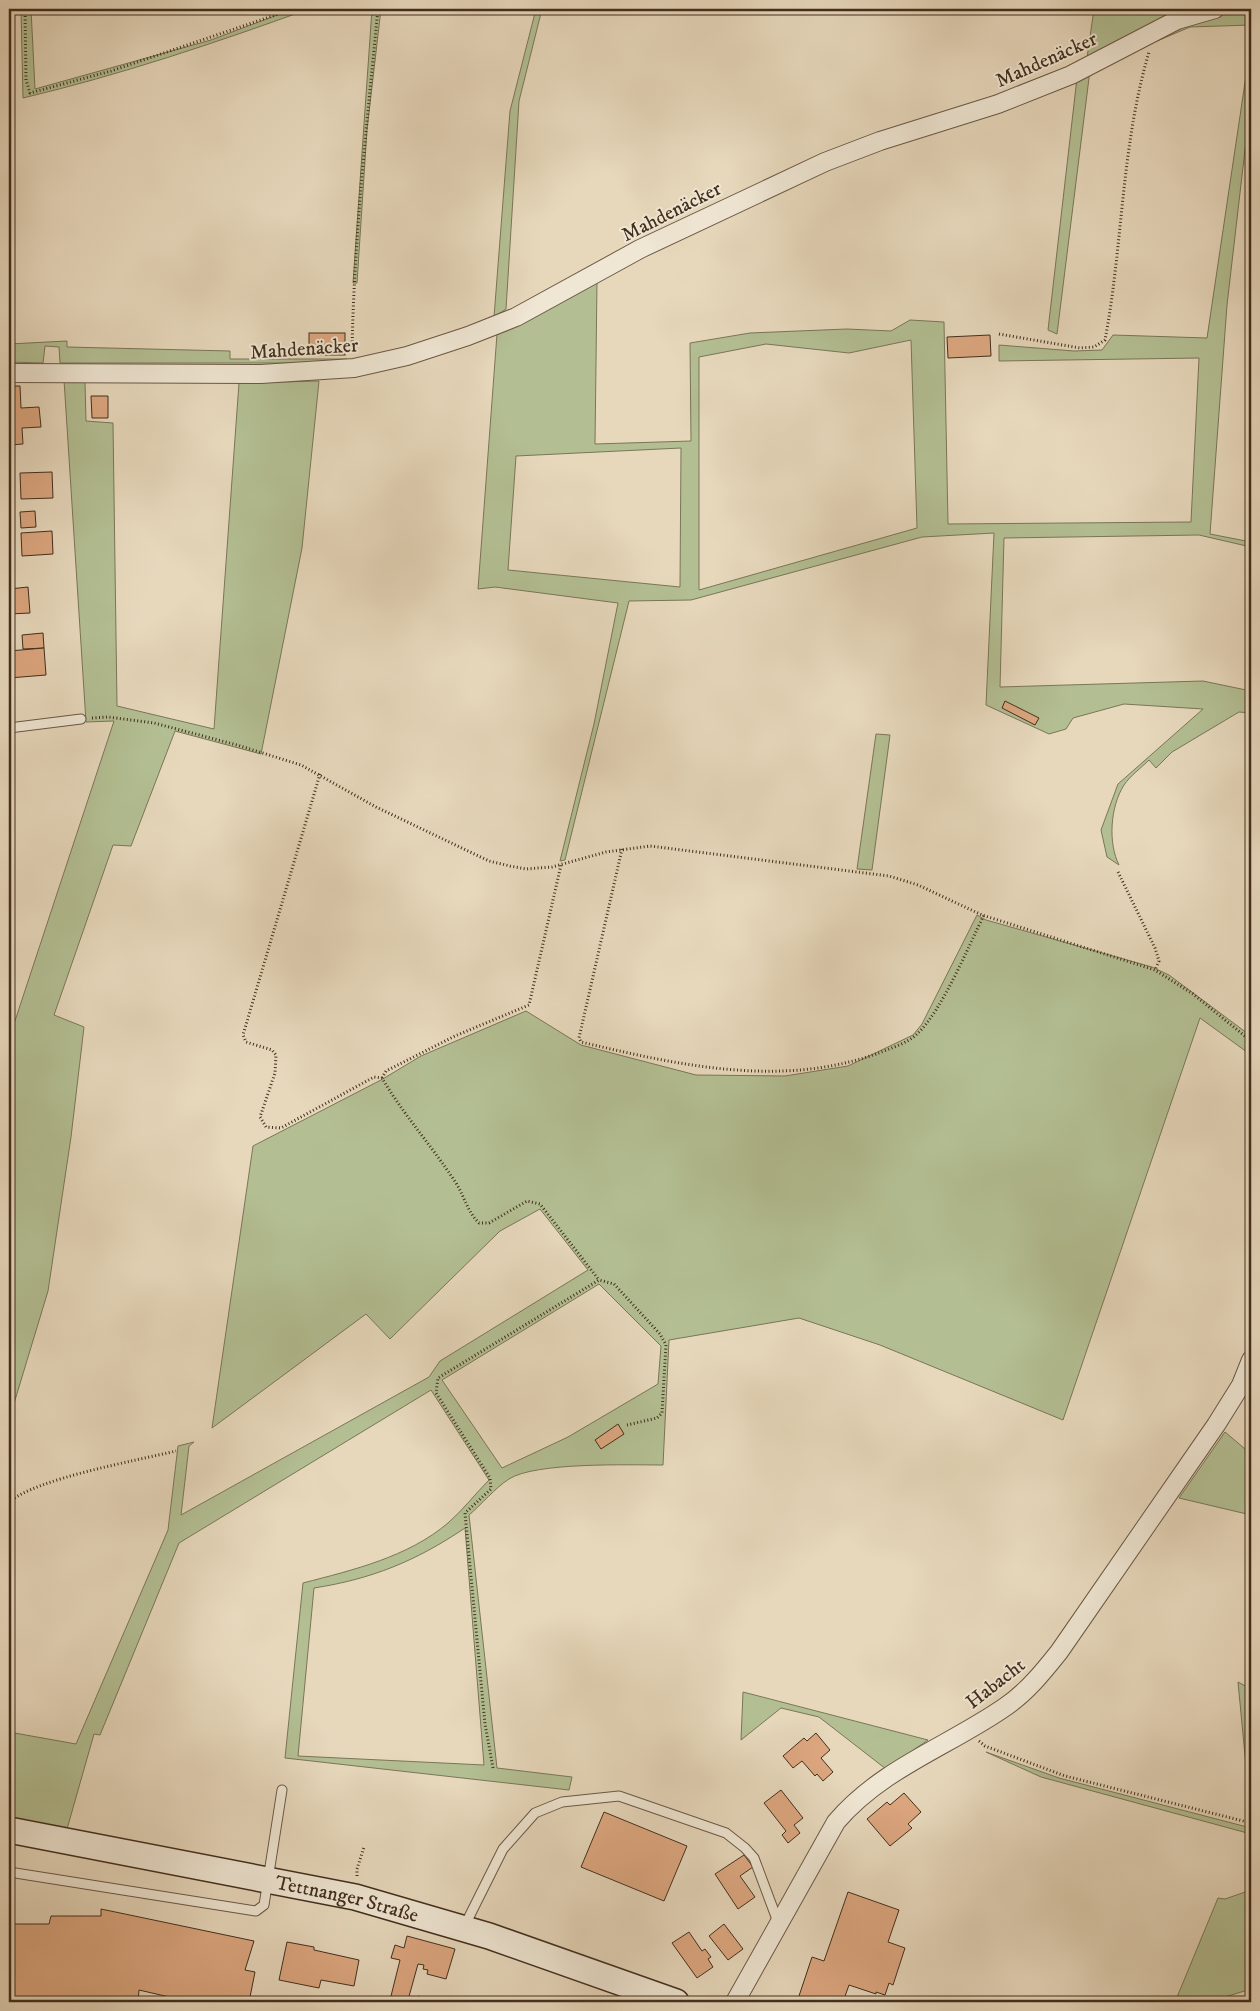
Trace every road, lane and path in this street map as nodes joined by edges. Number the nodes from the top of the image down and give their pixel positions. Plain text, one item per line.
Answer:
1 (25, 9) edge
2 (293, 9) edge
3 (378, 9) edge
4 (1215, 9) edge
5 (1161, 27) junction
6 (999, 334) dead end
7 (352, 368) junction
8 (9, 373) edge
9 (81, 719) joint
10 (9, 728) edge
11 (320, 774) junction
12 (622, 848) junction
13 (561, 865) junction
14 (1118, 872) dead end
15 (984, 915) junction
16 (1155, 970) junction
17 (1251, 1041) edge
18 (382, 1078) junction
19 (599, 1280) junction
20 (1251, 1360) edge
21 (627, 1425) dead end
22 (176, 1451) dead end
23 (9, 1502) edge
24 (971, 1729) junction
25 (493, 1768) dead end
26 (282, 1790) dead end
27 (1251, 1823) edge
28 (9, 1830) edge
29 (9, 1872) edge
30 (269, 1881) junction
31 (778, 1922) junction
32 (463, 1928) junction
33 (676, 2002) edge
34 (735, 2002) edge

1 - 2 path
3 - 7 path
4 - 5 street, Mahdenäcker
5 - 6 path
5 - 7 street, Mahdenäcker
7 - 8 street, Mahdenäcker
9 - 10 lane
9 - 11 path
11 - 13 path
11 - 18 path
12 - 13 path
12 - 15 path
12 - 15 path
13 - 18 path
14 - 16 path
15 - 16 path
16 - 17 path
18 - 19 path
19 - 21 path
19 - 25 path
20 - 24 street, Habacht
22 - 23 path
24 - 27 path
24 - 31 street, Habacht
26 - 30 lane
28 - 30 main road, Tettnanger Straße
29 - 30 lane
30 - 32 main road, Tettnanger Straße
31 - 32 lane
31 - 34 street, Habacht
32 - 33 main road, Tettnanger Straße

